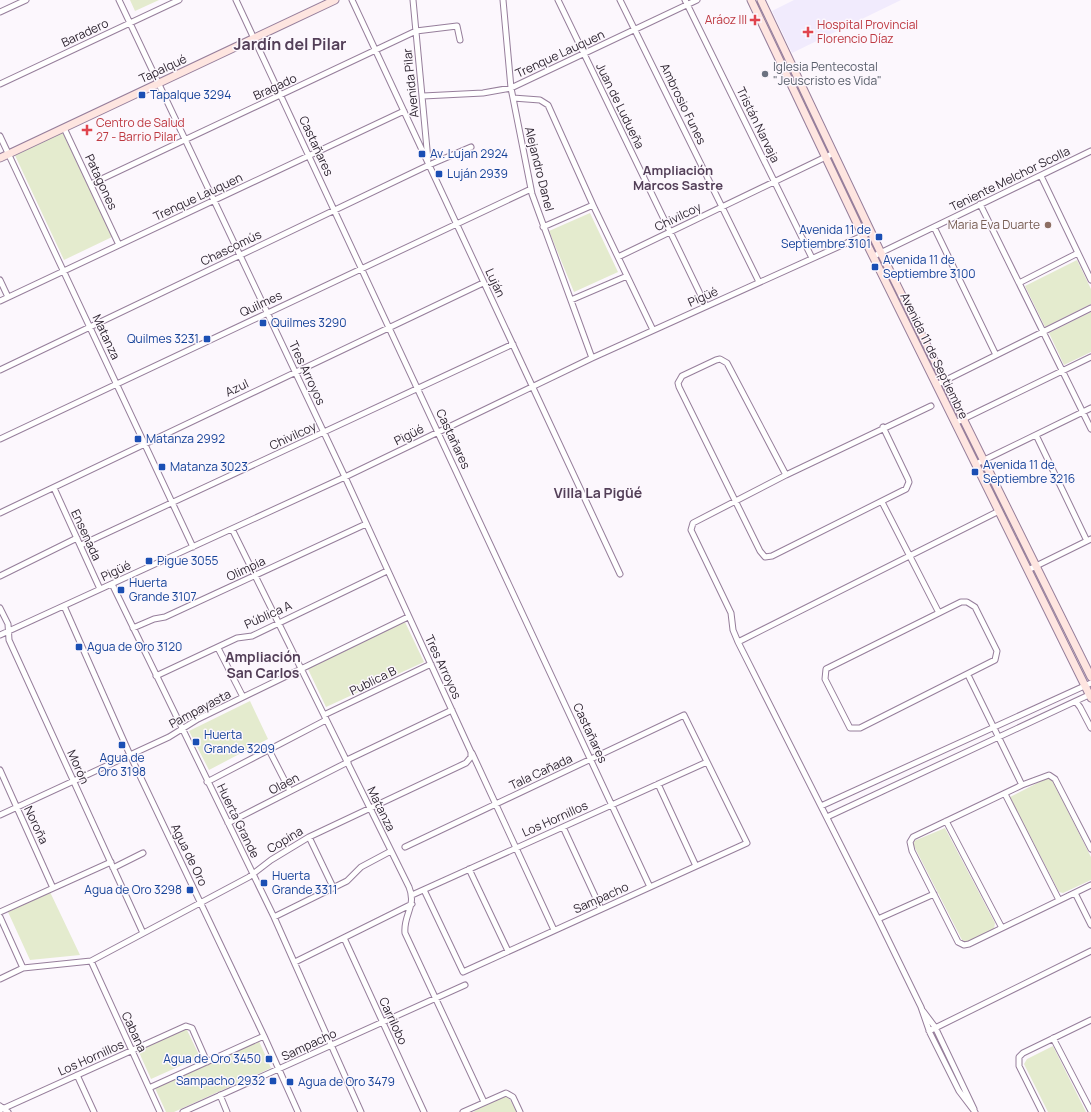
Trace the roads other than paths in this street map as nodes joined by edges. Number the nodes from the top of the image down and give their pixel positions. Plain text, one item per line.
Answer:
1 (26, 0) edge
2 (119, 0) edge
3 (179, 0) edge
4 (236, 0) edge
5 (335, 0) edge
6 (352, 0) edge
7 (413, 0) edge
8 (503, 0) edge
9 (558, 0) edge
10 (620, 0) edge
11 (697, 0) edge
12 (751, 0) edge
13 (762, 0) edge
14 (686, 2) edge
15 (0, 12) edge
16 (130, 23) junction
17 (635, 29) junction
18 (416, 31) junction
19 (254, 38) junction
20 (460, 40) dead end
21 (376, 50) junction
22 (584, 54) junction
23 (159, 83) junction
24 (0, 84) edge
25 (511, 88) junction
26 (281, 95) junction
27 (423, 96) junction
28 (513, 98) junction
29 (404, 110) junction
30 (64, 128) junction
31 (0, 136) edge
32 (186, 140) junction
33 (471, 147) dead end
34 (1091, 151) edge
35 (8, 154) junction
36 (834, 154) junction
37 (309, 155) junction
38 (826, 157) junction
39 (0, 158) edge
40 (429, 165) junction
41 (1041, 176) junction
42 (775, 182) junction
43 (91, 184) junction
44 (531, 189) junction
45 (214, 200) junction
46 (980, 204) junction
47 (593, 205) junction
48 (722, 207) junction
49 (334, 210) junction
50 (456, 225) junction
51 (544, 227) junction
52 (934, 227) junction
53 (670, 232) junction
54 (871, 232) junction
55 (863, 236) junction
56 (119, 245) junction
57 (881, 253) junction
58 (1078, 253) junction
59 (240, 255) junction
60 (874, 256) junction
61 (618, 257) junction
62 (812, 258) junction
63 (362, 268) junction
64 (64, 271) junction
65 (627, 276) junction
66 (0, 280) edge
67 (1091, 280) edge
68 (759, 282) junction
69 (483, 283) junction
70 (1019, 283) junction
71 (8, 297) junction
72 (571, 300) junction
73 (0, 301) edge
74 (706, 306) junction
75 (1091, 308) edge
76 (267, 312) junction
77 (90, 327) junction
78 (390, 327) junction
79 (653, 330) junction
80 (1043, 332) junction
81 (513, 344) junction
82 (996, 355) junction
83 (1091, 357) edge
84 (592, 358) junction
85 (0, 370) edge
86 (1063, 371) junction
87 (295, 372) junction
88 (945, 381) junction
89 (117, 384) junction
90 (936, 385) junction
91 (533, 386) junction
92 (418, 388) junction
93 (931, 406) dead end
94 (1091, 408) edge
95 (1083, 412) junction
96 (963, 419) junction
97 (955, 423) junction
98 (883, 427) junction
99 (1091, 429) edge
100 (324, 432) junction
101 (438, 432) junction
102 (1036, 435) junction
103 (0, 439) edge
104 (145, 443) junction
105 (983, 460) junction
106 (976, 464) junction
107 (786, 475) junction
108 (345, 477) junction
109 (54, 488) junction
110 (735, 501) junction
111 (882, 502) junction
112 (173, 503) junction
113 (999, 511) junction
114 (0, 513) edge
115 (366, 524) junction
116 (232, 528) junction
117 (77, 538) junction
118 (1089, 540) edge
119 (80, 545) junction
120 (193, 547) junction
121 (910, 556) junction
122 (1035, 566) junction
123 (1028, 570) junction
124 (387, 571) junction
125 (620, 574) dead end
126 (0, 576) edge
127 (256, 576) junction
128 (112, 584) junction
129 (100, 589) junction
130 (64, 606) junction
131 (0, 608) edge
132 (939, 613) junction
133 (408, 617) junction
134 (278, 622) junction
135 (133, 628) junction
136 (9, 631) junction
137 (0, 635) edge
138 (738, 642) junction
139 (218, 648) junction
140 (431, 664) junction
141 (301, 668) junction
142 (968, 675) junction
143 (156, 676) junction
144 (1091, 677) edge
145 (1088, 684) edge
146 (1090, 696) edge
147 (243, 697) junction
148 (1076, 702) junction
149 (452, 710) junction
150 (325, 718) junction
151 (994, 728) junction
152 (1091, 728) edge
153 (181, 729) junction
154 (998, 737) junction
155 (268, 750) junction
156 (471, 754) junction
157 (130, 755) junction
158 (591, 760) junction
159 (347, 761) junction
160 (707, 762) junction
161 (0, 770) edge
162 (73, 782) junction
163 (207, 782) junction
164 (658, 784) junction
165 (1022, 785) junction
166 (290, 791) junction
167 (1005, 794) junction
168 (496, 804) junction
169 (612, 805) junction
170 (821, 806) junction
171 (17, 808) junction
172 (370, 808) junction
173 (0, 815) edge
174 (827, 817) junction
175 (946, 821) junction
176 (228, 822) junction
177 (563, 827) junction
178 (309, 837) junction
179 (405, 847) dead end
180 (516, 848) junction
181 (1091, 849) edge
182 (391, 851) junction
183 (143, 853) dead end
184 (110, 862) junction
185 (696, 866) junction
186 (113, 868) junction
187 (469, 869) junction
188 (253, 874) junction
189 (1091, 885) edge
190 (334, 887) junction
191 (650, 887) junction
192 (54, 888) junction
193 (424, 890) junction
194 (1075, 893) junction
195 (934, 894) junction
196 (412, 896) junction
197 (1059, 900) junction
198 (201, 903) junction
199 (412, 904) junction
200 (601, 909) junction
201 (0, 912) edge
202 (0, 917) edge
203 (274, 917) junction
204 (878, 920) junction
205 (1091, 925) edge
206 (1002, 928) junction
207 (554, 930) junction
208 (143, 933) junction
209 (344, 938) junction
210 (508, 951) junction
211 (1091, 951) edge
212 (91, 961) junction
213 (295, 962) junction
214 (23, 968) junction
215 (0, 979) edge
216 (465, 984) dead end
217 (435, 998) junction
218 (921, 1007) junction
219 (1091, 1020) edge
220 (382, 1022) junction
221 (935, 1027) junction
222 (929, 1031) junction
223 (264, 1036) junction
224 (1053, 1038) junction
225 (331, 1045) junction
226 (132, 1050) junction
227 (208, 1062) junction
228 (280, 1069) junction
229 (77, 1075) junction
230 (150, 1088) junction
231 (220, 1096) junction
232 (484, 1102) junction
233 (3, 1109) edge
234 (1091, 1111) edge
235 (94, 1112) edge
236 (160, 1112) edge
237 (183, 1112) edge
238 (227, 1112) edge
239 (298, 1112) edge
240 (361, 1112) edge
241 (424, 1112) edge
242 (463, 1112) edge
243 (520, 1112) edge
244 (975, 1112) edge
245 (1041, 1112) edge

1 - 15 street
2 - 16 street, Tres Arroyos
3 - 16 street, Baradero
4 - 19 street, Castañares
5 - 19 main road, Tapalqué
6 - 21 street, Luján
7 - 18 street, Avenida Pilar
8 - 25 street, Alejandro Danel
9 - 22 street, Juan de Ludueña
10 - 17 street, Ambrosio Funes
11 - 14 street, Trenque Lauquen
12 - 38 main road, Avenida 11 de Septiembre
13 - 36 main road, Avenida 11 de Septiembre
14 - 17 street, Trenque Lauquen
14 - 42 street, Tristán Narvaja
16 - 23 street, Tres Arroyos
16 - 24 street, Baradero
17 - 22 street, Trenque Lauquen
17 - 48 street, Ambrosio Funes
18 - 20 street, Bragado
18 - 21 street, Bragado
18 - 27 street, Avenida Pilar
19 - 23 main road, Tapalqué
19 - 26 street, Castañares
21 - 26 street, Bragado
21 - 29 street, Luján
22 - 25 street, Trenque Lauquen
22 - 53 street, Juan de Ludueña
23 - 30 main road, Tapalqué
23 - 32 street, Tres Arroyos
25 - 27 street, Trenque Lauquen
25 - 28 street, Alejandro Danel
26 - 32 street, Bragado
26 - 37 street, Castañares
27 - 40 street, Avenida Pilar
28 - 44 street, Alejandro Danel
28 - 47 street
29 - 37 street, Trenque Lauquen
29 - 40 street, Luján
30 - 35 main road, Tapalqué
30 - 43 street, Patagones
31 - 35 street, Matanza
32 - 43 street, Bragado
32 - 45 street, Tres Arroyos
33 - 40 street, Chascomús
34 - 41 street, Teniente Melchor Scolla
35 - 39 main road, Tapalqué
35 - 64 street, Matanza
36 - 38 street, Chivilcoy
36 - 54 main road, Avenida 11 de Septiembre
37 - 45 street, Trenque Lauquen
37 - 49 street, Castañares
38 - 42 street, Chivilcoy
38 - 55 main road, Avenida 11 de Septiembre
40 - 49 street, Chascomús
40 - 50 street, Luján
41 - 46 street, Teniente Melchor Scolla
41 - 58 street
42 - 48 street, Chivilcoy
42 - 62 street, Tristán Narvaja
43 - 56 street, Patagones
44 - 50 street, Quilmes
44 - 51 street, Alejandro Danel
45 - 56 street, Trenque Lauquen
45 - 59 street, Tres Arroyos
46 - 52 street, Teniente Melchor Scolla
46 - 70 street
47 - 51 street
47 - 61 street
48 - 53 street, Chivilcoy
48 - 68 street, Ambrosio Funes
49 - 59 street, Chascomús
49 - 63 street, Castañares
50 - 63 street, Quilmes
50 - 69 street, Luján
51 - 72 street, Alejandro Danel
52 - 57 street, Teniente Melchor Scolla
52 - 82 street
53 - 61 street, Chivilcoy
53 - 74 street, Juan de Ludueña
54 - 55 street, Pigüé
54 - 57 main road, Avenida 11 de Septiembre
55 - 60 main road, Avenida 11 de Septiembre
55 - 62 street, Pigüé
56 - 64 street, Trenque Lauquen
57 - 60 street, Teniente Melchor Scolla
57 - 88 main road, Avenida 11 de Septiembre
58 - 67 street
58 - 70 street
59 - 76 street, Tres Arroyos
59 - 77 street, Chascomús
60 - 90 main road, Avenida 11 de Septiembre
61 - 65 street
62 - 68 street, Pigüé
63 - 76 street, Quilmes
63 - 78 street, Castañares
64 - 71 street, Trenque Lauquen
64 - 77 street, Matanza
65 - 72 street
65 - 79 street
66 - 71 street
68 - 74 street, Pigüé
69 - 78 street, Azul
69 - 81 street, Luján
70 - 80 street
71 - 73 street, Trenque Lauquen
72 - 84 street, Alejandro Danel
74 - 79 street, Pigüé
75 - 80 street
76 - 87 street, Tres Arroyos
76 - 89 street, Quilmes
77 - 85 street, Chascomús
77 - 89 street, Matanza
78 - 87 street, Azul
78 - 92 street, Castañares
79 - 84 street, Pigüé
80 - 82 street
80 - 86 street
81 - 91 street, Luján
81 - 92 street, Chivilcoy
82 - 88 street
83 - 86 street
84 - 91 street, Pigüé
86 - 95 street
86 - 96 street
87 - 100 street, Tres Arroyos
87 - 104 street, Azul
88 - 90 street
88 - 96 main road, Avenida 11 de Septiembre
89 - 103 street, Quilmes
89 - 104 street, Matanza
90 - 97 main road, Avenida 11 de Septiembre
91 - 101 street, Pigüé
91 - 125 street, Luján
92 - 100 street, Chivilcoy
92 - 101 street, Castañares
93 - 98 street
94 - 95 street
95 - 99 street
95 - 102 street
96 - 97 street
96 - 105 main road, Avenida 11 de Septiembre
97 - 106 main road, Avenida 11 de Septiembre
98 - 107 street
98 - 111 street
100 - 108 street, Tres Arroyos
100 - 112 street, Chivilcoy
101 - 108 street, Pigüé
101 - 158 street, Castañares
102 - 105 street
102 - 118 street
104 - 109 street, Azul
104 - 112 street, Matanza
105 - 106 street
105 - 122 main road, Avenida 11 de Septiembre
106 - 113 main road, Avenida 11 de Septiembre
107 - 110 street
107 - 110 street
108 - 115 street, Tres Arroyos
108 - 116 street, Pigüé
109 - 114 street, Azul
109 - 117 street, Ensenada
110 - 111 street
110 - 138 street
111 - 121 street
112 - 119 street, Chivilcoy
112 - 120 street, Matanza
113 - 121 street
113 - 123 main road, Avenida 11 de Septiembre
115 - 124 street, Tres Arroyos
115 - 127 street, Olimpia
116 - 120 street, Pigüé
116 - 127 street, Matanza
117 - 119 street, Ensenada
117 - 126 street
118 - 122 street
119 - 129 street, Ensenada
120 - 128 street, Pigüé
121 - 132 street
121 - 138 street
122 - 123 street
122 - 144 main road, Avenida 11 de Septiembre
123 - 145 main road, Avenida 11 de Septiembre
124 - 133 street, Tres Arroyos
124 - 134 street, Pública A
127 - 134 street, Matanza
127 - 135 street, Olimpia
128 - 129 street, Pigüé
128 - 135 street, Huerta Grande
129 - 130 street, Pigüé
130 - 136 street, Pigüé
130 - 157 street, Agua de Oro
131 - 136 street, Morón
132 - 142 street
132 - 142 street
133 - 140 street, Tres Arroyos
133 - 141 street, Pampayasta
134 - 139 street, Pública A
134 - 141 street, Matanza
135 - 143 street, Huerta Grande
136 - 137 street, Pigüé
136 - 162 street, Morón
138 - 170 street
139 - 143 street, Pública A
139 - 147 street
140 - 149 street, Tres Arroyos
140 - 150 street, Publica B
141 - 147 street, Pampayasta
141 - 150 street, Matanza
142 - 151 street
143 - 153 street, Huerta Grande
145 - 146 main road, Avenida 11 de Septiembre
145 - 151 street
146 - 148 street
147 - 153 street, Pampayasta
148 - 152 street
148 - 154 street
149 - 156 street, Tres Arroyos
149 - 159 street, Olaen
150 - 155 street, Publica B
150 - 159 street, Matanza
151 - 154 street
151 - 170 street
153 - 157 street, Pampayasta
153 - 163 street, Huerta Grande
154 - 165 street
154 - 174 street
155 - 163 street, Publica B
155 - 166 street
156 - 168 street, Tres Arroyos
156 - 172 street, Copina
157 - 162 street, Pampayasta
157 - 198 street, Agua de Oro
158 - 160 street, Tala Cañada
158 - 168 street, Tala Cañada
158 - 169 street, Castañares
159 - 166 street, Olaen
159 - 172 street, Matanza
160 - 164 street, Los Hornillos
160 - 185 street, Sampacho
161 - 171 street, Noroña
162 - 171 street, Pampayasta
162 - 184 street, Morón
163 - 176 street, Huerta Grande
164 - 169 street, Los Hornillos
164 - 185 street
165 - 167 street
165 - 181 street
166 - 176 street, Olaen
167 - 175 street
167 - 197 street
168 - 179 street, Tala Cañada
168 - 180 street, Tres Arroyos
169 - 177 street, Los Hornillos
169 - 191 street, Castañares
170 - 174 street
171 - 173 street, Pampayasta
171 - 192 street, Noroña
172 - 178 street, Copina
172 - 182 street, Matanza
174 - 204 street
175 - 195 street
175 - 206 street
176 - 188 street, Huerta Grande
177 - 180 street, Los Hornillos
177 - 200 street
178 - 188 street, Copina
178 - 190 street
180 - 187 street, Los Hornillos
180 - 207 street, Tres Arroyos
182 - 190 street
182 - 196 street, Matanza
183 - 186 street
184 - 186 street, Morón
184 - 192 street
185 - 191 street, Sampacho
186 - 208 street, Morón
187 - 193 street, Los Hornillos
187 - 210 street
188 - 198 street, Copina
188 - 203 street, Huerta Grande
189 - 194 street
190 - 203 street
191 - 200 street, Sampacho
192 - 201 street
193 - 196 street, Los Hornillos
193 - 210 street, Sampacho
194 - 197 street
194 - 205 street
195 - 204 street
195 - 206 street
196 - 199 street, Matanza
197 - 206 street
198 - 208 street, Copina
198 - 223 street, Agua de Oro
199 - 209 street
199 - 217 street, Matanza
200 - 207 street, Sampacho
202 - 214 street
203 - 213 street, Huerta Grande
204 - 218 street
207 - 210 street, Sampacho
208 - 212 street, Copina
209 - 213 street
209 - 220 street, Carrilobo
211 - 221 street
212 - 214 street, Copina
212 - 226 street, Cabana
213 - 225 street, Huerta Grande
214 - 215 street, Copina
216 - 217 street, Sampacho
217 - 220 street, Sampacho
217 - 232 street, Matanza
218 - 221 street
218 - 222 street
219 - 224 street
220 - 225 street, Sampacho
220 - 241 street, Carrilobo
221 - 222 street
221 - 244 street
222 - 244 street
223 - 227 street
223 - 228 street, Agua de Oro
224 - 234 street
224 - 245 street
225 - 228 street, Sampacho
225 - 240 street, Huerta Grande
226 - 227 street, Los Hornillos
226 - 229 street, Los Hornillos
226 - 230 street, Cabana
227 - 230 street
228 - 231 street, Sampacho
228 - 239 street, Agua de Oro
229 - 233 street, Los Hornillos
229 - 235 street
230 - 236 street, Cabana
231 - 237 street, Sampacho
231 - 238 street
232 - 242 street
232 - 243 street

